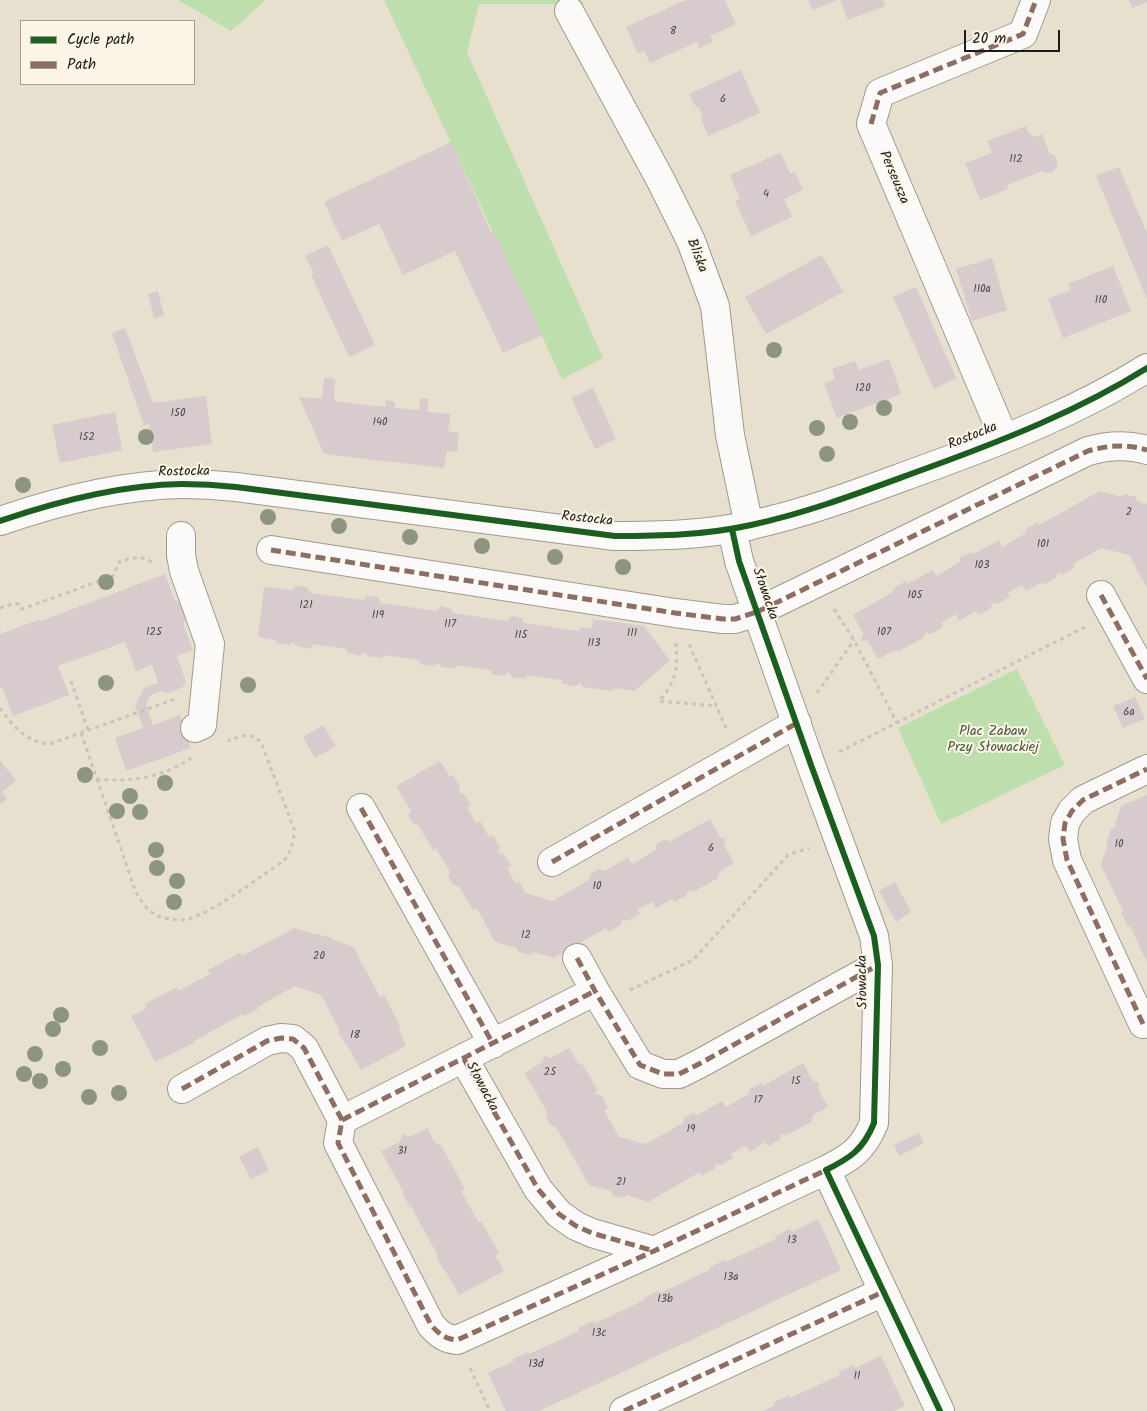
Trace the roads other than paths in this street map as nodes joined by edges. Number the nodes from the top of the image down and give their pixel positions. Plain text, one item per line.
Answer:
1 (1036, 0) edge
2 (569, 11) dead end
3 (1147, 368) edge
4 (1004, 438) junction
5 (1147, 450) edge
6 (0, 521) edge
7 (741, 527) junction
8 (181, 543) road end
9 (271, 550) dead end
10 (1106, 604) road end
11 (757, 612) junction
12 (1147, 679) edge
13 (797, 723) junction
14 (196, 741) road end
15 (1147, 769) edge
16 (361, 808) dead end
17 (552, 862) dead end
18 (577, 958) dead end
19 (878, 965) junction
20 (599, 997) junction
21 (1143, 1024) dead end
22 (493, 1044) junction
23 (464, 1059) junction
24 (182, 1090) dead end
25 (342, 1120) junction
26 (826, 1170) junction
27 (654, 1251) junction
28 (884, 1292) junction
29 (624, 1411) edge
30 (940, 1411) edge

1 - 4 street, Perseusza
2 - 7 street, Bliska
3 - 4 street, Rostocka
4 - 7 street, Rostocka
5 - 11 street
6 - 7 street, Rostocka
7 - 11 street, Słowacka
8 - 14 street
9 - 11 street
10 - 12 street
11 - 13 street, Słowacka
13 - 17 street
13 - 19 street, Słowacka
15 - 21 street
16 - 22 street
18 - 20 street
19 - 20 street, Słowacka
19 - 26 street, Słowacka
20 - 22 street, Słowacka
22 - 23 street, Słowacka
23 - 25 street
23 - 27 street, Słowacka
24 - 25 street
25 - 27 street
26 - 27 street, Słowacka
26 - 28 street
28 - 29 street
28 - 30 street

